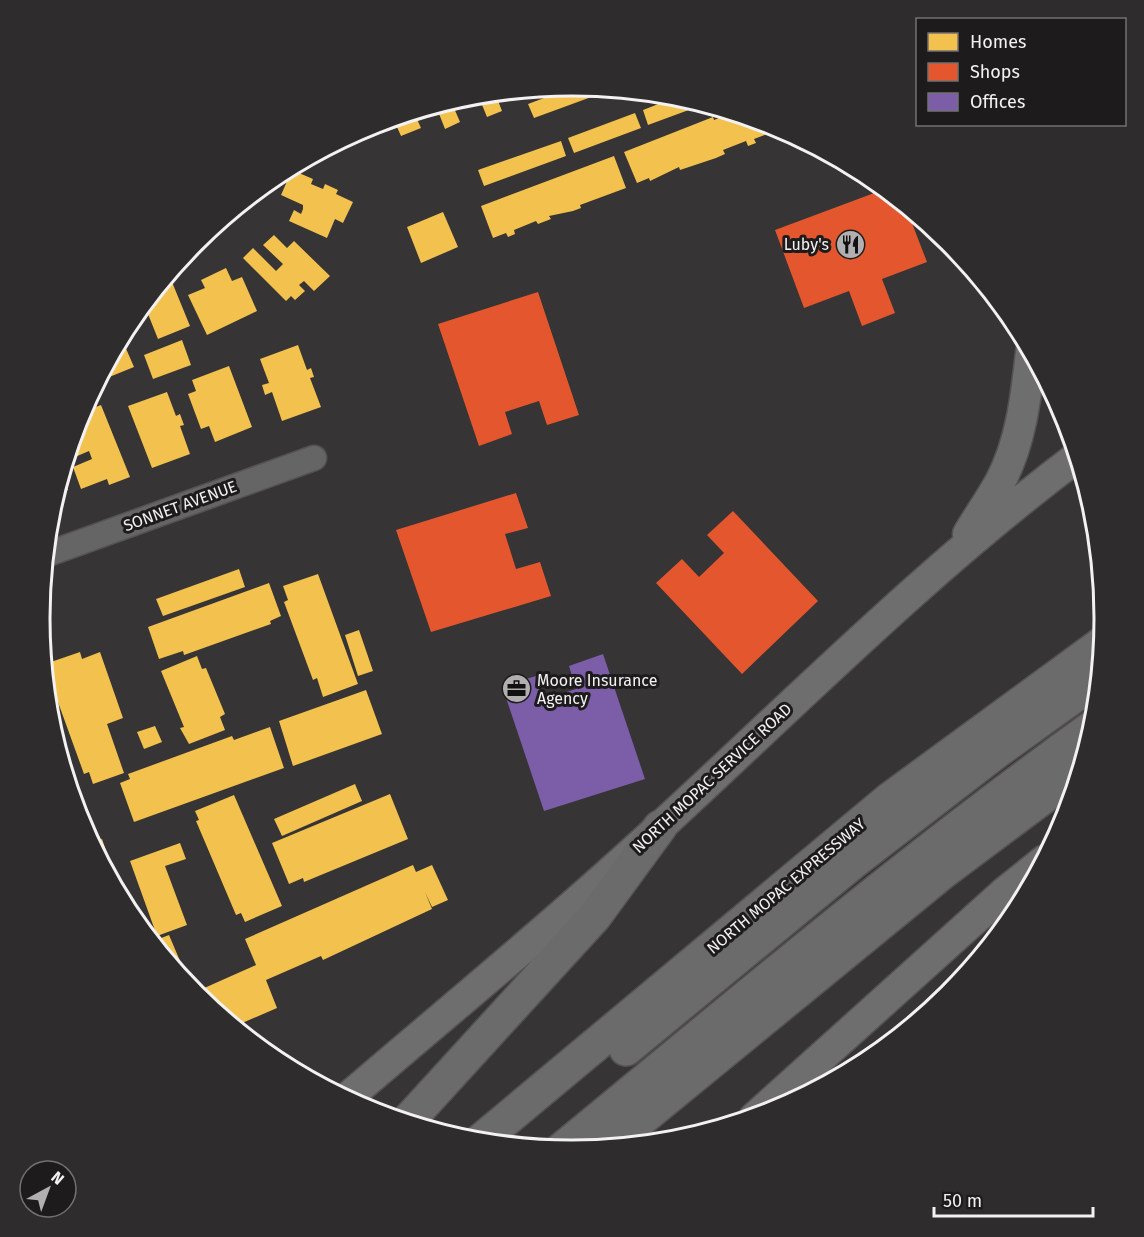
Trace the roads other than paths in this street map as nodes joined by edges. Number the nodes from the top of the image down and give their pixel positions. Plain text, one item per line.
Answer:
1 (1029, 366) edge
2 (314, 458) dead end
3 (1070, 462) edge
4 (54, 552) edge
5 (954, 556) junction
6 (1093, 650) edge
7 (1090, 684) edge
8 (1081, 736) edge
9 (1070, 778) edge
10 (660, 827) junction
11 (1027, 874) edge
12 (353, 1092) edge
13 (774, 1100) edge
14 (413, 1116) edge
15 (488, 1134) edge
16 (517, 1138) edge
17 (617, 1139) edge
18 (572, 1141) edge

1 - 5 main road
2 - 4 street, SONNET AVENUE
3 - 5 main road, NORTH MOPAC SERVICE ROAD
5 - 10 main road, NORTH MOPAC SERVICE ROAD
6 - 15 highway, NORTH MOPAC EXPRESSWAY
7 - 16 highway
8 - 18 highway
9 - 17 highway
10 - 12 main road, NORTH MOPAC SERVICE ROAD
10 - 14 highway
11 - 13 main road

